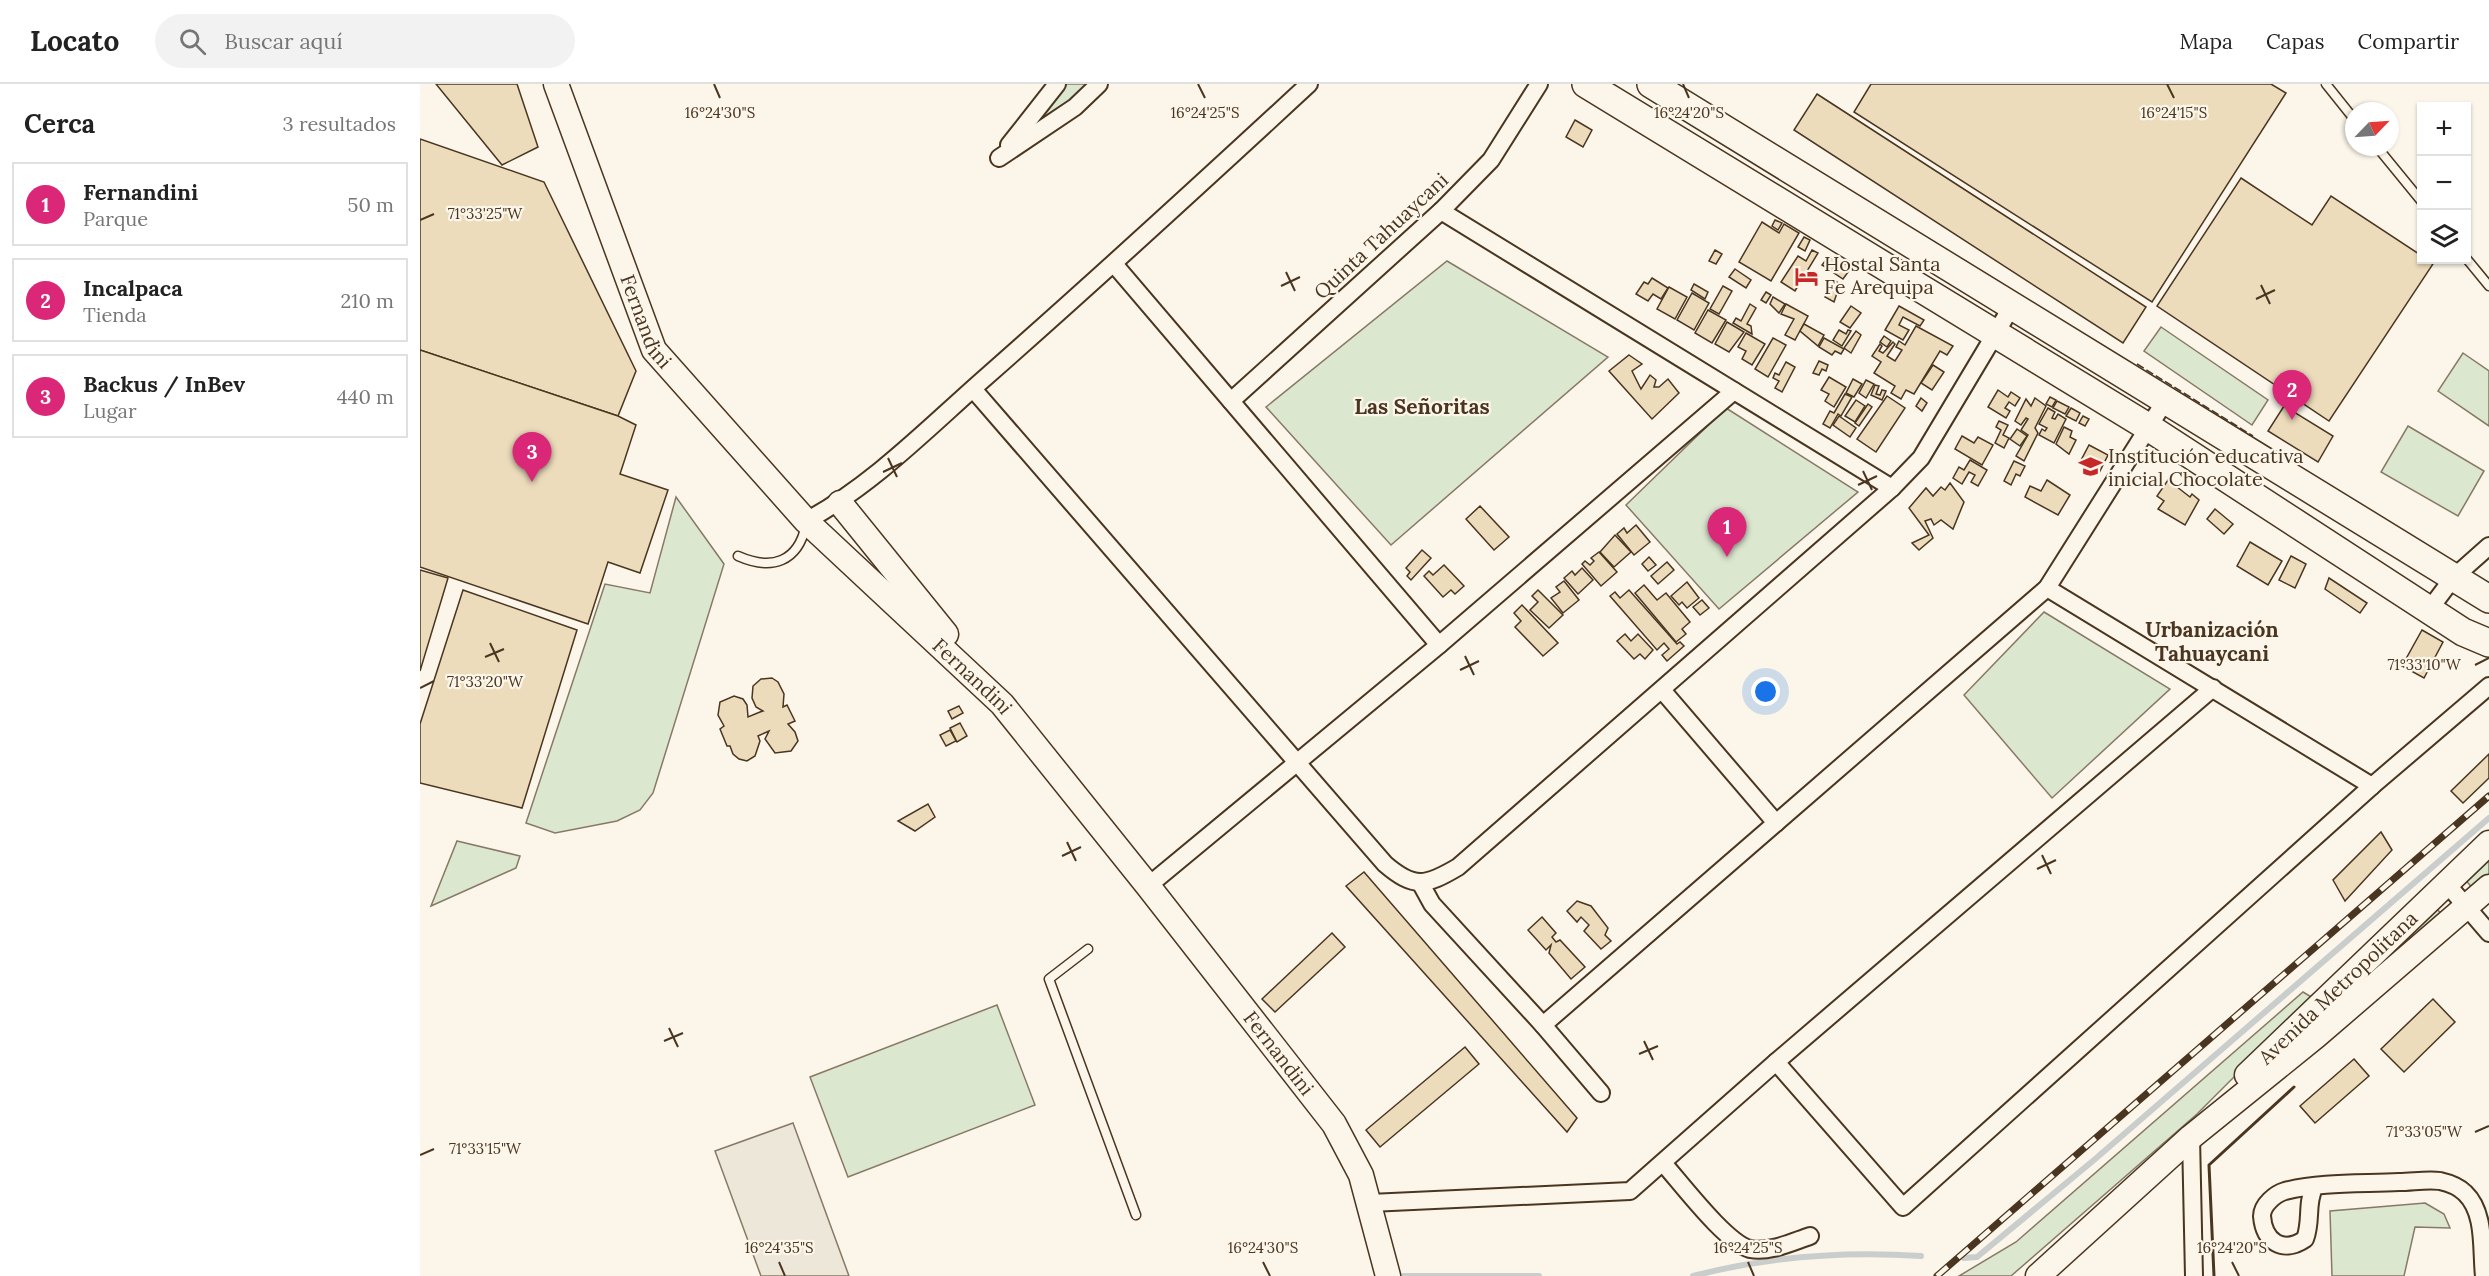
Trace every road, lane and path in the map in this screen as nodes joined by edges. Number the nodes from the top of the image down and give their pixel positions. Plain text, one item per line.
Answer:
1 (556, 84) edge
2 (1057, 84) edge
3 (1099, 84) edge
4 (1308, 84) edge
5 (1539, 84) edge
6 (1586, 84) edge
7 (1651, 84) edge
8 (2326, 84) edge
9 (2345, 108) edge
10 (2384, 156) edge
11 (2417, 197) edge
12 (1441, 211) junction
13 (1114, 264) junction
14 (2471, 264) edge
15 (2489, 286) edge
16 (2012, 306) junction
17 (1995, 333) junction
18 (973, 389) junction
19 (1734, 391) junction
20 (1231, 401) junction
21 (2165, 401) junction
22 (2148, 427) junction
23 (1892, 488) junction
24 (840, 503) junction
25 (806, 521) junction
26 (2489, 546) edge
27 (738, 556) dead end
28 (2452, 578) junction
29 (2047, 588) junction
30 (2489, 599) edge
31 (2429, 610) junction
32 (2489, 643) edge
33 (1439, 645) junction
34 (2489, 686) edge
35 (2213, 688) junction
36 (1662, 690) junction
37 (1002, 704) junction
38 (1297, 762) junction
39 (2372, 786) junction
40 (1776, 823) junction
41 (2489, 843) edge
42 (2446, 883) junction
43 (1421, 884) junction
44 (1148, 886) junction
45 (2489, 887) edge
46 (2466, 907) junction
47 (2489, 933) edge
48 (1088, 949) dead end
49 (1543, 1025) junction
50 (1776, 1062) junction
51 (1601, 1093) dead end
52 (2191, 1137) junction
53 (1663, 1164) junction
54 (2314, 1188) dead end
55 (1370, 1203) junction
56 (1136, 1215) dead end
57 (1809, 1236) dead end
58 (1387, 1271) edge
59 (2038, 1276) edge
60 (2194, 1276) edge
61 (2484, 1276) edge

1 - 25 street, Fernandini
2 - 3 street
4 - 13 street
5 - 12 street, Quinta Tahuaycani
6 - 17 main road
7 - 16 main road
8 - 9 lane
10 - 11 lane
12 - 19 street
12 - 20 street, Quinta Tahuaycani
13 - 18 street
13 - 20 street
14 - 15 lane
16 - 17 street
16 - 21 main road
17 - 22 main road
17 - 23 street
18 - 24 street
18 - 38 street
19 - 23 street
19 - 33 street
20 - 33 street
21 - 22 street
21 - 28 main road
22 - 29 street
22 - 31 main road
23 - 36 street
24 - 25 street
24 - 37 street
25 - 27 lane
25 - 37 street, Fernandini
26 - 28 street
28 - 30 main road
28 - 31 street
29 - 35 street
29 - 40 street
31 - 32 main road
33 - 38 street
34 - 39 street
35 - 39 street
35 - 50 street
36 - 40 street
36 - 43 street
37 - 44 street, Fernandini
38 - 43 street
38 - 44 street
39 - 50 street
40 - 49 street
41 - 42 street, Avenida Metropolitana
42 - 46 street
42 - 52 street, Avenida Metropolitana
43 - 49 street
44 - 55 street, Fernandini
45 - 46 street, Avenida Metropolitana
46 - 47 street
46 - 52 street, Avenida Metropolitana
48 - 56 lane
49 - 51 street
50 - 53 street
52 - 59 street, Avenida Metropolitana
52 - 60 street
53 - 55 street
53 - 57 street
54 - 61 street
55 - 58 street, Fernandini

